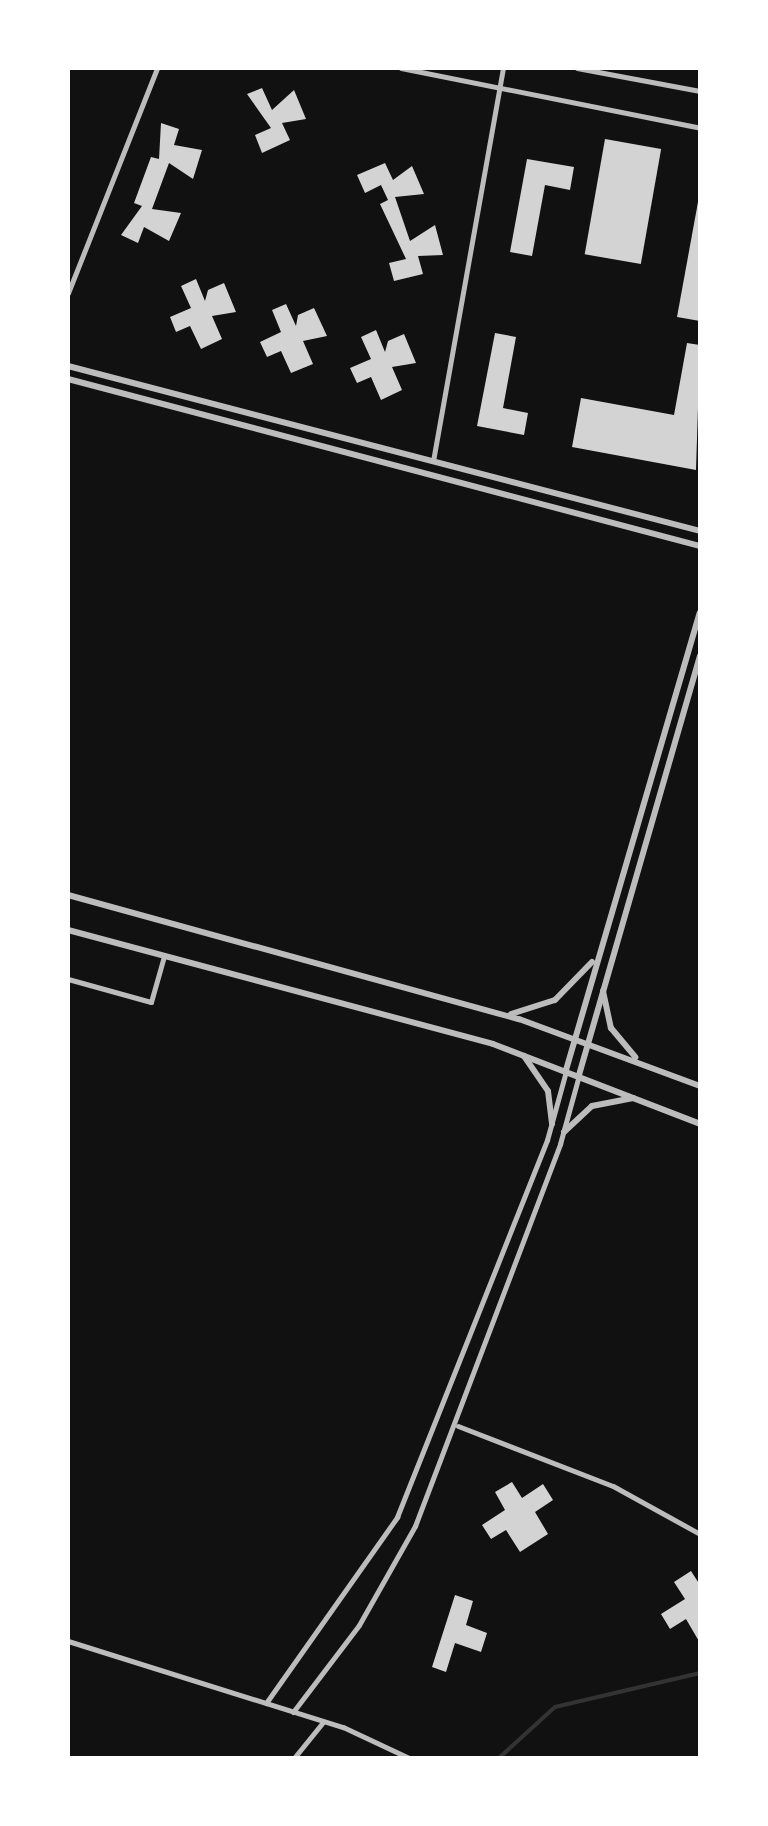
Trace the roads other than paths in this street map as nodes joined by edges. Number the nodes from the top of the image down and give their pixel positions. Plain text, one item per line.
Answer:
1 (157, 68) edge
2 (401, 68) edge
3 (503, 68) edge
4 (577, 68) edge
5 (499, 88) junction
6 (700, 91) edge
7 (700, 128) edge
8 (68, 293) edge
9 (68, 366) edge
10 (68, 379) edge
11 (433, 461) junction
12 (700, 531) edge
13 (700, 546) edge
14 (700, 613) edge
15 (700, 656) edge
16 (68, 895) edge
17 (68, 930) edge
18 (599, 948) junction
19 (164, 956) junction
20 (68, 979) edge
21 (603, 983) junction
22 (497, 1013) junction
23 (574, 1037) junction
24 (587, 1041) junction
25 (518, 1052) junction
26 (641, 1062) junction
27 (566, 1070) junction
28 (579, 1075) junction
29 (700, 1086) edge
30 (638, 1099) junction
31 (552, 1124) junction
32 (700, 1124) edge
33 (564, 1132) junction
34 (458, 1426) junction
35 (700, 1534) edge
36 (68, 1641) edge
37 (266, 1703) junction
38 (293, 1712) junction
39 (323, 1722) junction
40 (294, 1758) edge
41 (409, 1758) edge

1 - 8 street
2 - 5 street
3 - 5 street
4 - 6 street
5 - 7 street
5 - 11 street
9 - 11 street
10 - 13 street
11 - 12 street
14 - 18 street
15 - 21 street
16 - 22 street
17 - 19 street
18 - 22 street
18 - 23 street
19 - 20 street
19 - 25 street
21 - 24 street
21 - 26 street
22 - 23 street
23 - 24 street
23 - 27 street
24 - 26 street
24 - 28 street
25 - 27 street
25 - 31 street
26 - 29 street
27 - 28 street
27 - 31 street
28 - 30 street
28 - 33 street
30 - 32 street
30 - 33 street
31 - 37 street
33 - 34 street
34 - 35 street
34 - 38 street
36 - 37 street
37 - 38 street
38 - 39 street
39 - 40 street
39 - 41 street

